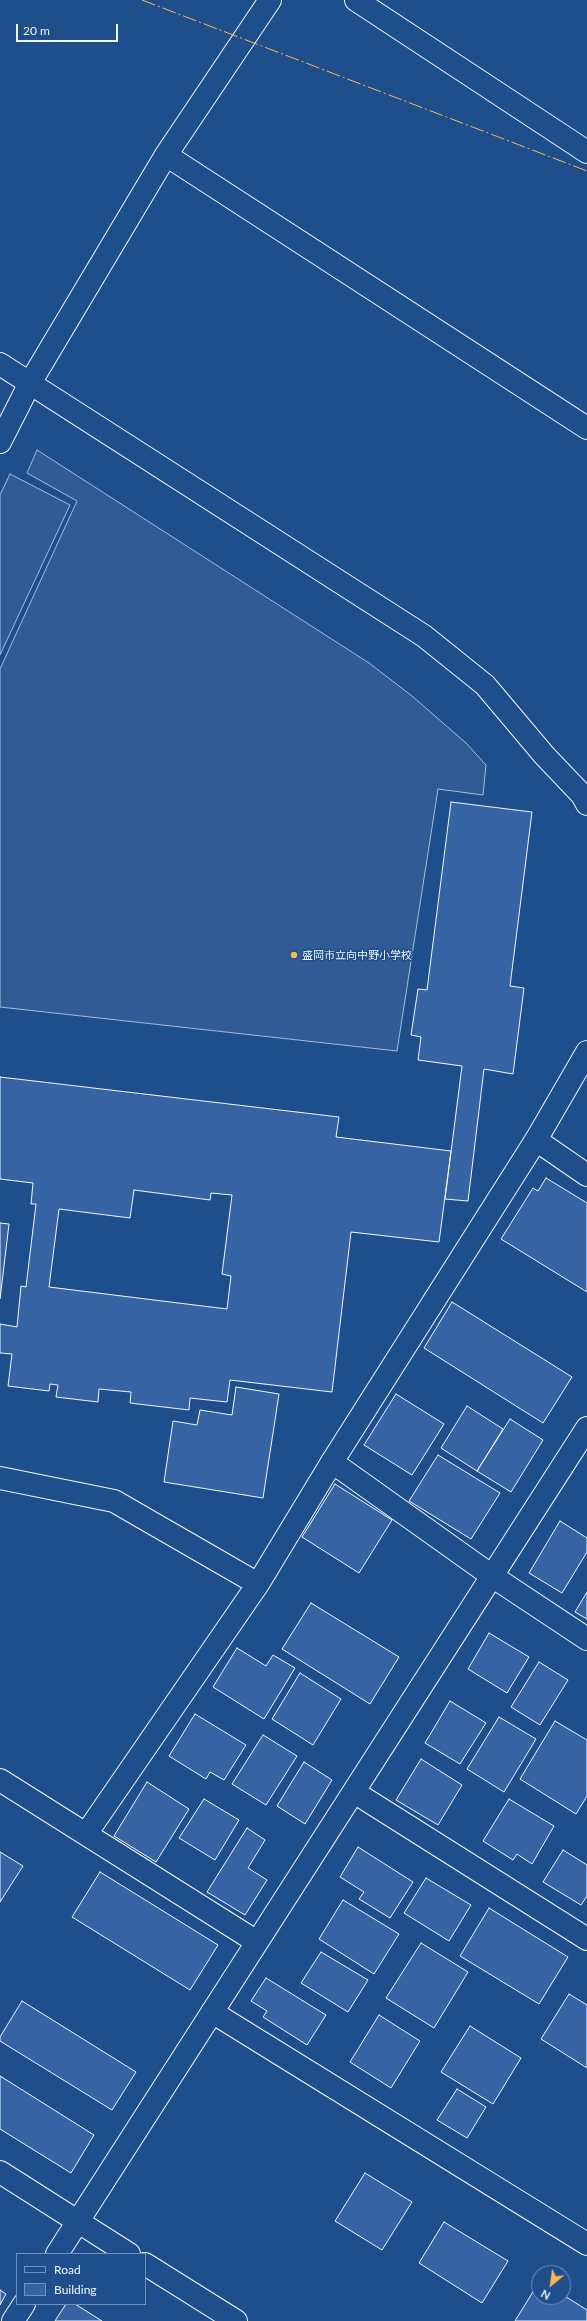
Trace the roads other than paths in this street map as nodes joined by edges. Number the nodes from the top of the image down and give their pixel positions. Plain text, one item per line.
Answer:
1 (270, 0) edge
2 (356, 0) edge
3 (587, 152) edge
4 (166, 155) junction
5 (0, 364) edge
6 (30, 384) junction
7 (587, 428) edge
8 (0, 442) edge
9 (586, 796) edge
10 (587, 1052) edge
11 (536, 1140) junction
12 (587, 1175) edge
13 (587, 1428) edge
14 (332, 1462) junction
15 (0, 1478) edge
16 (492, 1576) junction
17 (258, 1584) junction
18 (587, 1639) edge
19 (0, 1780) edge
20 (354, 1792) junction
21 (86, 1834) junction
22 (587, 1939) edge
23 (257, 1942) junction
24 (212, 2012) junction
25 (0, 2172) edge
26 (78, 2222) junction
27 (587, 2244) edge
28 (58, 2253) edge
29 (127, 2253) edge
30 (146, 2265) edge
31 (23, 2305) edge
32 (13, 2321) edge
33 (236, 2321) edge

1 - 4 street
2 - 3 street
4 - 6 street
4 - 7 street
5 - 6 street
6 - 8 street
6 - 9 street
10 - 11 street
11 - 12 street
11 - 14 street
13 - 16 street
14 - 16 street
14 - 17 street
15 - 17 street
16 - 18 street
16 - 20 street
17 - 21 street
19 - 21 street
20 - 22 street
20 - 23 street
21 - 23 street
23 - 24 street
24 - 26 street
24 - 27 street
25 - 26 street
26 - 28 street
26 - 29 street
30 - 33 street
31 - 32 street

